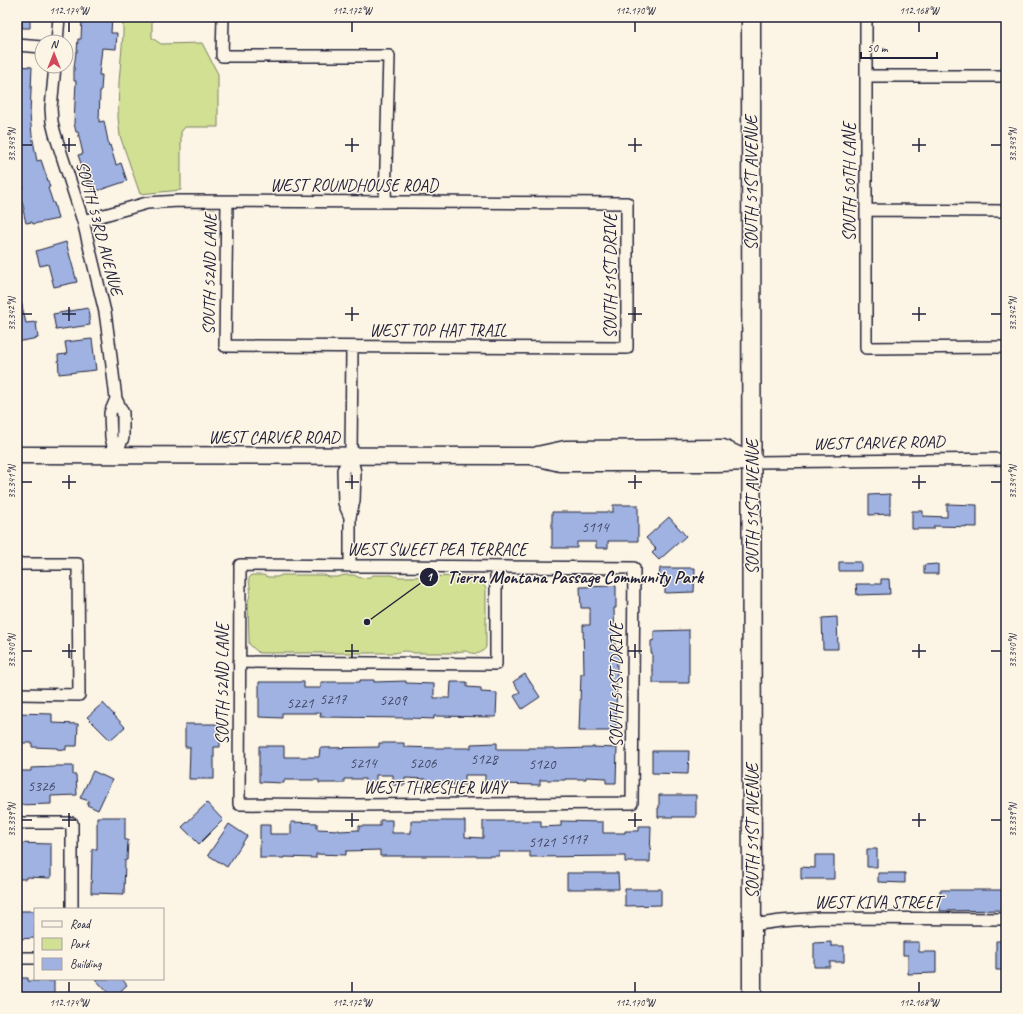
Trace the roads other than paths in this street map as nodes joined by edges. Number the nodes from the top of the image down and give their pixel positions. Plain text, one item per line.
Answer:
1 (59, 17) edge
2 (222, 17) edge
3 (751, 17) edge
4 (866, 17) edge
5 (58, 34) edge
6 (17, 45) edge
7 (34, 47) edge
8 (54, 74) edge
9 (866, 76) junction
10 (1006, 76) edge
11 (227, 202) junction
12 (385, 202) junction
13 (628, 203) joint
14 (866, 210) junction
15 (1006, 211) edge
16 (83, 221) junction
17 (225, 346) joint
18 (352, 347) junction
19 (1006, 347) edge
20 (628, 348) joint
21 (17, 455) edge
22 (115, 455) junction
23 (351, 456) junction
24 (1006, 459) edge
25 (752, 462) junction
26 (17, 564) edge
27 (240, 565) joint
28 (350, 566) junction
29 (496, 567) junction
30 (634, 568) joint
31 (239, 662) junction
32 (17, 694) edge
33 (632, 803) joint
34 (239, 804) joint
35 (17, 822) edge
36 (72, 908) edge
37 (1006, 919) edge
38 (752, 925) junction
39 (17, 958) edge
40 (34, 958) edge
41 (752, 997) edge

1 - 5 street
2 - 12 street
3 - 25 main road, SOUTH 51ST AVENUE
4 - 9 street, SOUTH 50TH LANE
6 - 7 street
8 - 16 street, SOUTH 53RD AVENUE
9 - 10 street
9 - 14 street, SOUTH 50TH LANE
11 - 12 street, WEST ROUNDHOUSE ROAD
11 - 16 street, WEST ROUNDHOUSE ROAD
11 - 17 street, SOUTH 52ND LANE
12 - 13 street, WEST ROUNDHOUSE ROAD
13 - 20 street, SOUTH 51ST DRIVE
14 - 15 street
14 - 19 street, SOUTH 50TH LANE
16 - 22 street, SOUTH 53RD AVENUE
17 - 18 street, WEST TOP HAT TRAIL
18 - 20 street, WEST TOP HAT TRAIL
18 - 23 street
21 - 22 street, WEST CARVER ROAD
22 - 23 street, WEST CARVER ROAD
23 - 25 street, WEST CARVER ROAD
23 - 28 street
24 - 25 street, WEST CARVER ROAD
25 - 38 main road, SOUTH 51ST AVENUE
26 - 32 street
27 - 28 street, WEST SWEET PEA TERRACE
27 - 31 street, SOUTH 52ND LANE
28 - 29 street, WEST SWEET PEA TERRACE
29 - 30 street, WEST SWEET PEA TERRACE
29 - 31 street
30 - 33 street, SOUTH 51ST DRIVE
31 - 34 street, SOUTH 52ND LANE
33 - 34 street, WEST THRESHER WAY
35 - 36 street
37 - 38 street, WEST KIVA STREET
38 - 41 main road, SOUTH 51ST AVENUE
39 - 40 street

